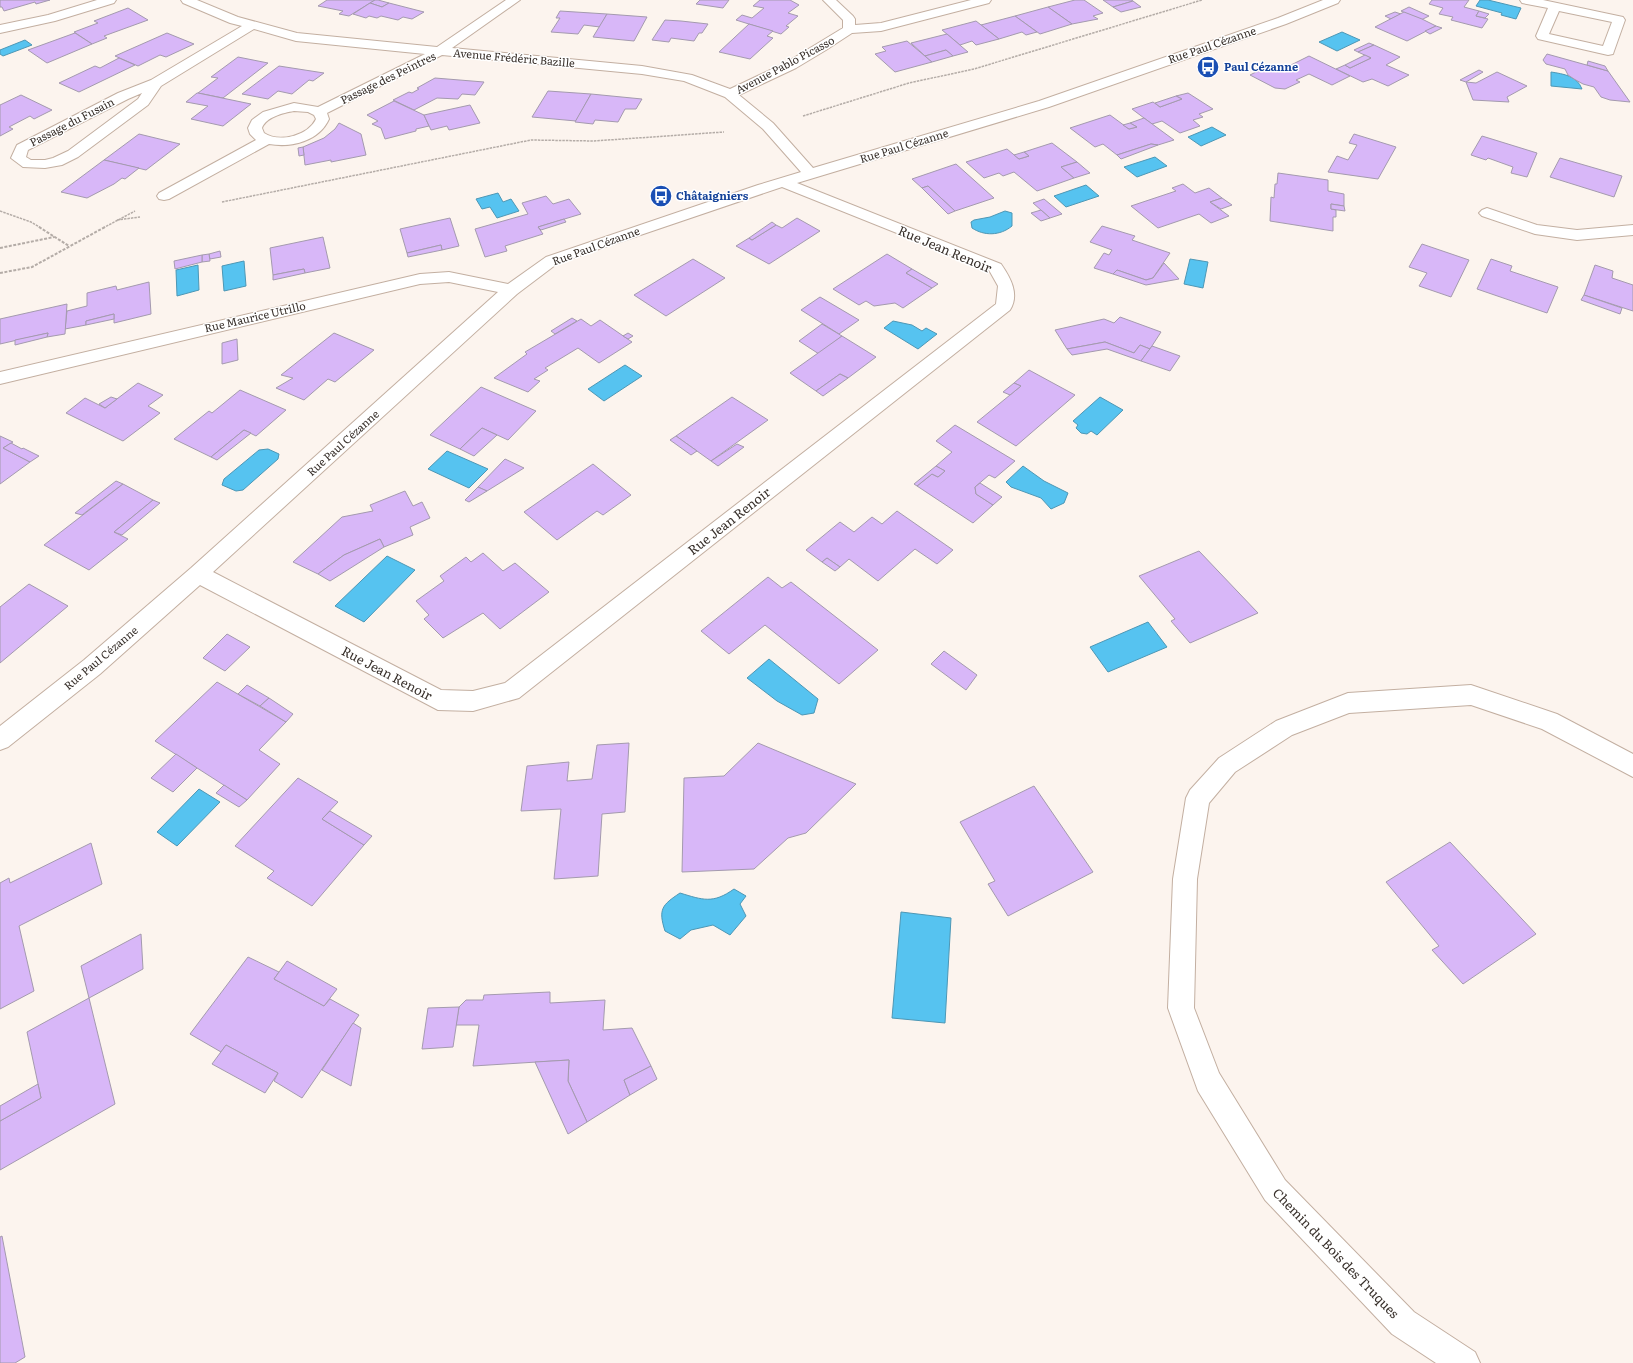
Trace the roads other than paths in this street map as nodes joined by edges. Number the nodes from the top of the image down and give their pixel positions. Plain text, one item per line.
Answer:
1 (110, 0) edge
2 (187, 0) edge
3 (514, 0) edge
4 (829, 0) edge
5 (985, 0) edge
6 (1334, 0) edge
7 (1526, 0) edge
8 (1555, 8) junction
9 (252, 25) junction
10 (849, 30) junction
11 (3, 34) edge
12 (440, 51) junction
13 (156, 84) junction
14 (730, 94) junction
15 (319, 112) junction
16 (267, 140) junction
17 (810, 174) junction
18 (782, 182) junction
19 (164, 196) dead end
20 (1487, 213) dead end
21 (1633, 230) edge
22 (511, 290) junction
23 (0, 378) edge
24 (198, 574) junction
25 (0, 740) edge
26 (1633, 766) edge
27 (1464, 1363) edge

1 - 11 street
2 - 9 street, Avenue Frédéric Bazille
3 - 12 street, Passage des Peintres
4 - 10 street, Avenue Pablo Picasso
5 - 10 street
6 - 17 street, Rue Paul Cézanne
7 - 8 street
8 - 8 street
9 - 12 street, Avenue Frédéric Bazille
9 - 13 street, Passage du Fusain
10 - 14 street, Avenue Pablo Picasso
12 - 14 street, Avenue Frédéric Bazille
12 - 15 street, Passage des Peintres
13 - 13 street, Passage du Fusain
14 - 17 street, Avenue Frédéric Bazille
15 - 16 street
15 - 16 street
16 - 19 street
17 - 18 street, Rue Paul Cézanne
18 - 22 street, Rue Paul Cézanne
18 - 24 street, Rue Jean Renoir
20 - 21 street
22 - 23 street, Rue Maurice Utrillo
22 - 24 street, Rue Paul Cézanne
24 - 25 street, Rue Paul Cézanne
26 - 27 street, Chemin du Bois des Truques

